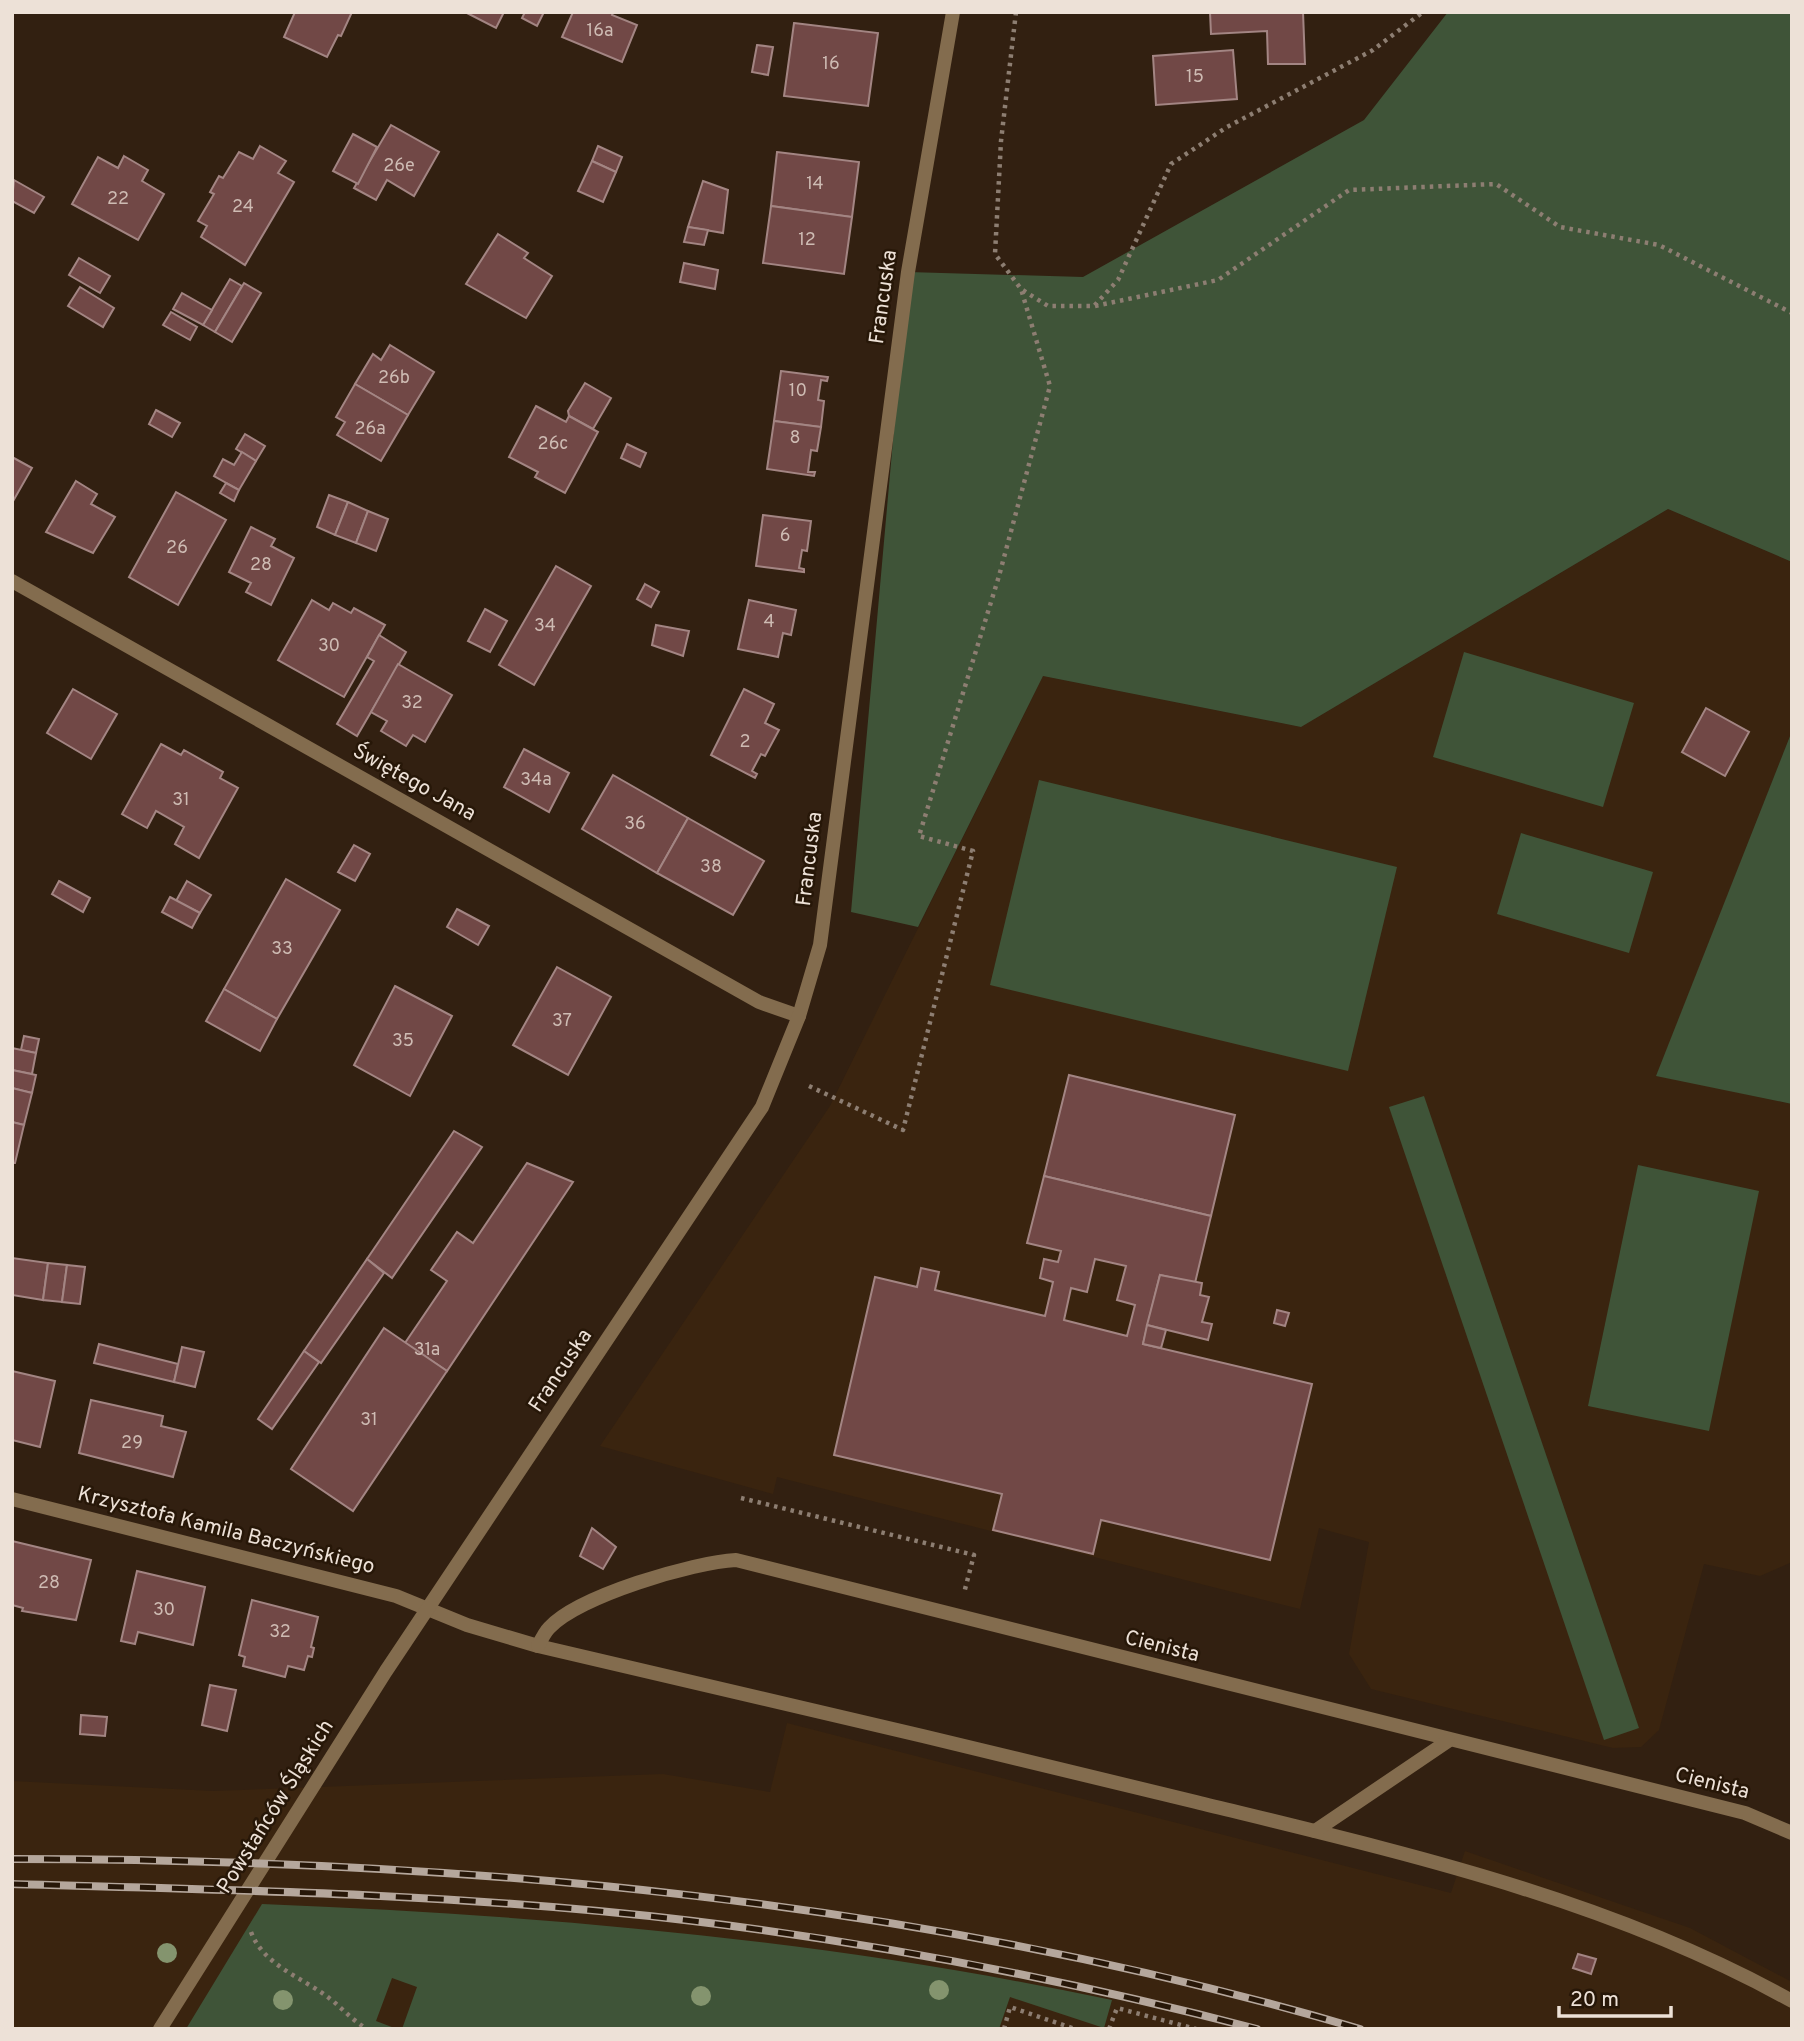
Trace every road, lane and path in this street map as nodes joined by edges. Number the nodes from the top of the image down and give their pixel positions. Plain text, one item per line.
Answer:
1 (953, 12) edge
2 (1016, 12) edge
3 (1423, 12) edge
4 (1021, 289) junction
5 (1094, 306) junction
6 (1792, 313) edge
7 (12, 581) edge
8 (799, 1016) junction
9 (810, 1086) dead end
10 (741, 1498) dead end
11 (12, 1499) edge
12 (428, 1608) junction
13 (958, 1617) junction
14 (538, 1646) junction
15 (1448, 1741) junction
16 (1315, 1831) junction
17 (1792, 1833) edge
18 (240, 1902) junction
19 (1792, 2001) edge
20 (160, 2029) edge
21 (367, 2029) edge
22 (1004, 2029) edge
23 (1075, 2029) edge
24 (1109, 2029) edge
25 (1196, 2029) edge

1 - 8 street, Francuska
2 - 4 path
3 - 5 path
4 - 5 path
4 - 9 path
5 - 6 path
7 - 8 street, Świętego Jana
8 - 12 street, Francuska
10 - 13 path
11 - 12 street, Krzysztofa Kamila Baczyńskiego
12 - 14 street, Krzysztofa Kamila Baczyńskiego
12 - 18 street, Powstańców Śląskich
13 - 14 street, Cienista
13 - 15 street, Cienista
14 - 16 street, Krzysztofa Kamila Baczyńskiego
15 - 16 street
15 - 17 street, Cienista
16 - 19 street, Krzysztofa Kamila Baczyńskiego
18 - 20 street, Powstańców Śląskich
18 - 21 path
22 - 23 path
24 - 25 path

